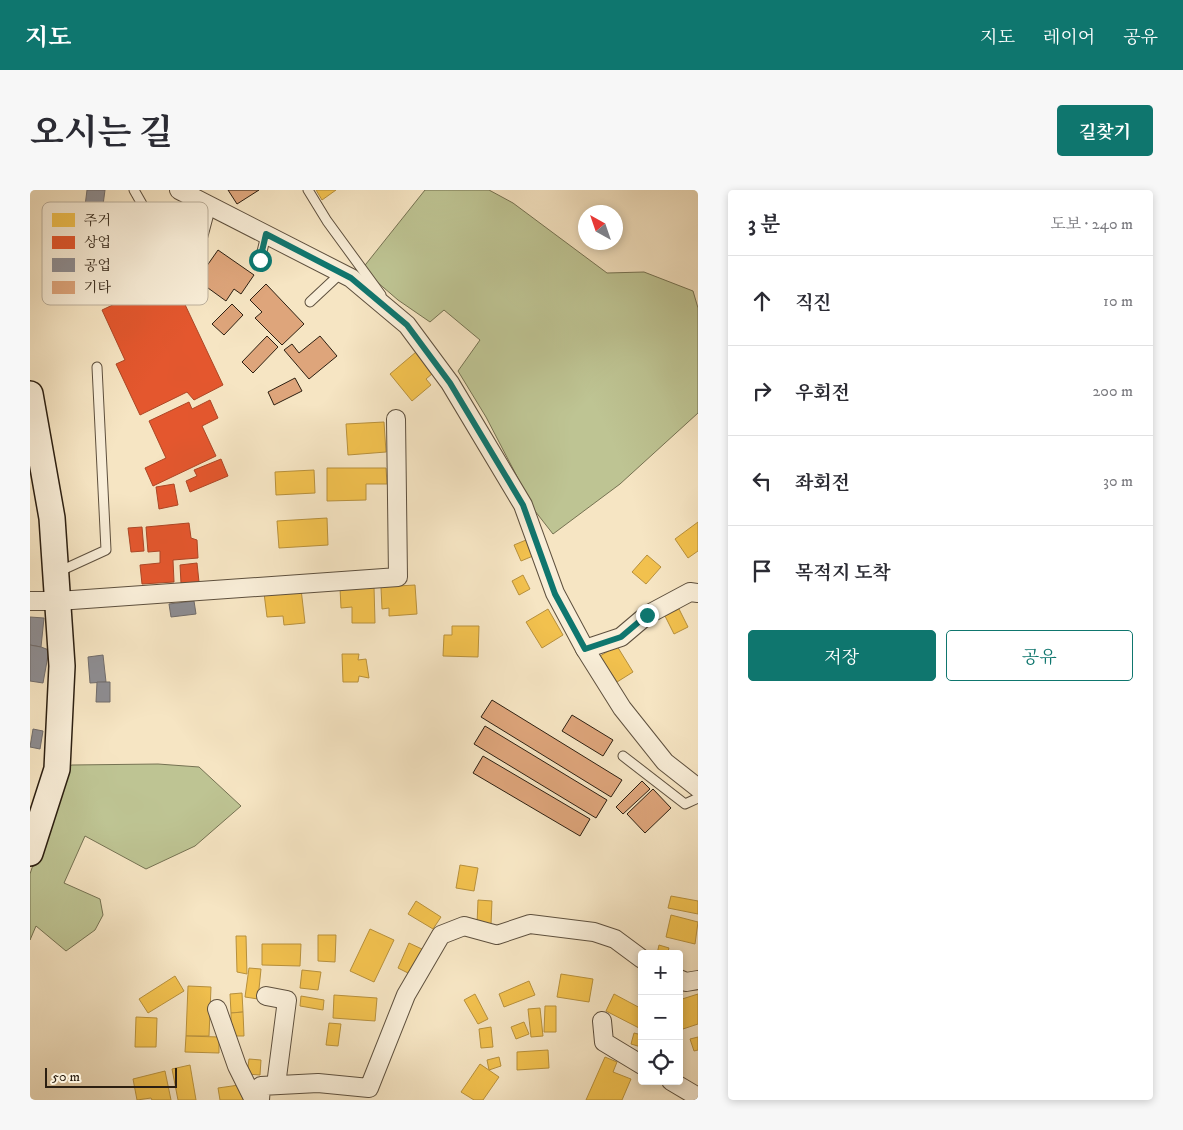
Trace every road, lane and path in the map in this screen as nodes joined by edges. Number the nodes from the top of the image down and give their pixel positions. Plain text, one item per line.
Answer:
1 (134, 190) edge
2 (179, 190) edge
3 (308, 190) edge
4 (141, 202) edge
5 (203, 202) edge
6 (208, 204) edge
7 (211, 206) junction
8 (208, 217) edge
9 (266, 234) junction
10 (260, 260) dead end
11 (341, 273) junction
12 (310, 302) dead end
13 (394, 314) junction
14 (97, 367) dead end
15 (30, 394) edge
16 (396, 419) dead end
17 (56, 574) junction
18 (698, 593) edge
19 (30, 601) edge
20 (58, 601) junction
21 (585, 649) junction
22 (623, 756) dead end
23 (698, 788) edge
24 (698, 798) edge
25 (30, 853) edge
26 (638, 956) edge
27 (698, 980) edge
28 (683, 981) edge
29 (266, 996) dead end
30 (217, 1009) dead end
31 (602, 1021) dead end
32 (638, 1063) edge
33 (276, 1085) junction
34 (677, 1085) edge
35 (698, 1099) edge
36 (254, 1100) edge
37 (260, 1100) edge

1 - 4 lane
2 - 5 street
3 - 13 lane
6 - 7 street
7 - 8 lane
7 - 9 street
9 - 10 lane
9 - 11 street
11 - 12 lane
11 - 13 street
13 - 21 street
14 - 17 lane
15 - 17 street
16 - 20 street
17 - 20 street
18 - 21 street
19 - 20 street
20 - 25 street
21 - 23 street
22 - 24 lane
26 - 33 street
27 - 28 street
29 - 33 street
30 - 36 street
31 - 32 street
33 - 37 street
34 - 35 street

